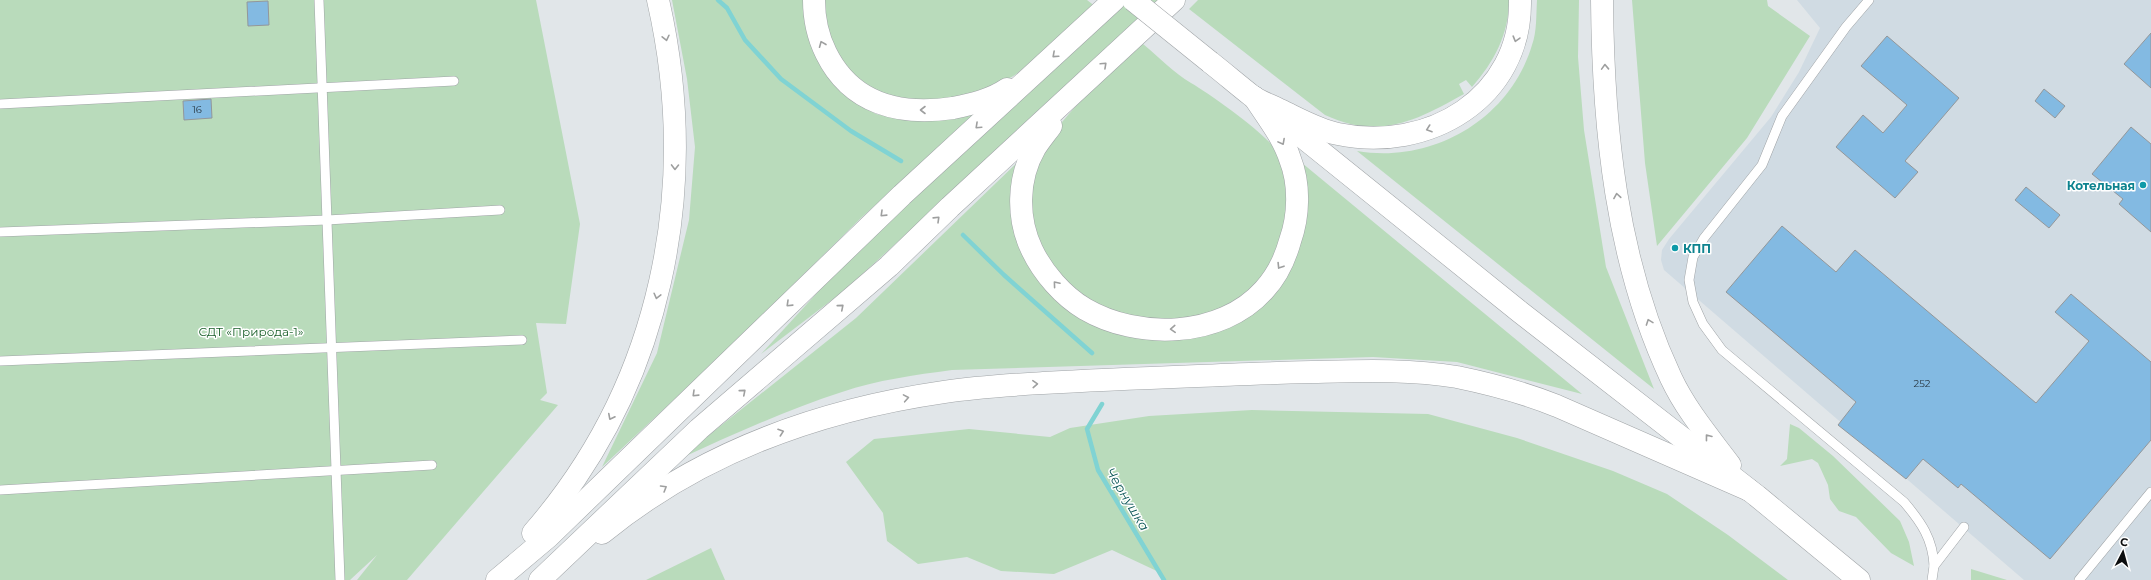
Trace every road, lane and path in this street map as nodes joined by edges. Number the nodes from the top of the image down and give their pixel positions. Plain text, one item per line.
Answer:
1 (318, 0) edge
2 (658, 0) edge
3 (814, 0) edge
4 (1114, 0) edge
5 (1133, 0) edge
6 (1174, 0) edge
7 (1520, 0) edge
8 (1602, 0) edge
9 (1869, 0) edge
10 (1037, 70) junction
11 (454, 81) dead end
12 (322, 88) junction
13 (1075, 92) junction
14 (1254, 97) junction
15 (0, 104) edge
16 (500, 210) dead end
17 (327, 220) junction
18 (0, 232) edge
19 (522, 340) dead end
20 (330, 348) junction
21 (0, 361) edge
22 (432, 465) dead end
23 (336, 471) junction
24 (0, 490) edge
25 (1749, 490) junction
26 (2151, 492) edge
27 (1964, 527) dead end
28 (1934, 566) junction
29 (340, 580) edge
30 (496, 580) edge
31 (540, 580) edge
32 (545, 580) edge
33 (1859, 580) edge
34 (1932, 580) edge
35 (2079, 580) edge

1 - 12 lane
2 -> 30 main road
10 -> 3 main road
4 -> 10 main road
5 - 14 main road, bridge
13 -> 6 main road
7 -> 14 main road
25 -> 8 main road
9 - 28 lane
10 -> 30 main road
11 - 12 lane
12 - 15 lane
12 - 17 lane
14 -> 13 main road
31 -> 13 main road
14 - 25 main road
16 - 17 lane
17 - 18 lane
17 - 20 lane
19 - 20 lane
20 - 21 lane
20 - 23 lane
22 - 23 lane
23 - 24 lane
23 - 29 lane
32 -> 25 main road
25 - 33 main road
26 - 35 lane
27 - 28 lane
28 - 34 lane

